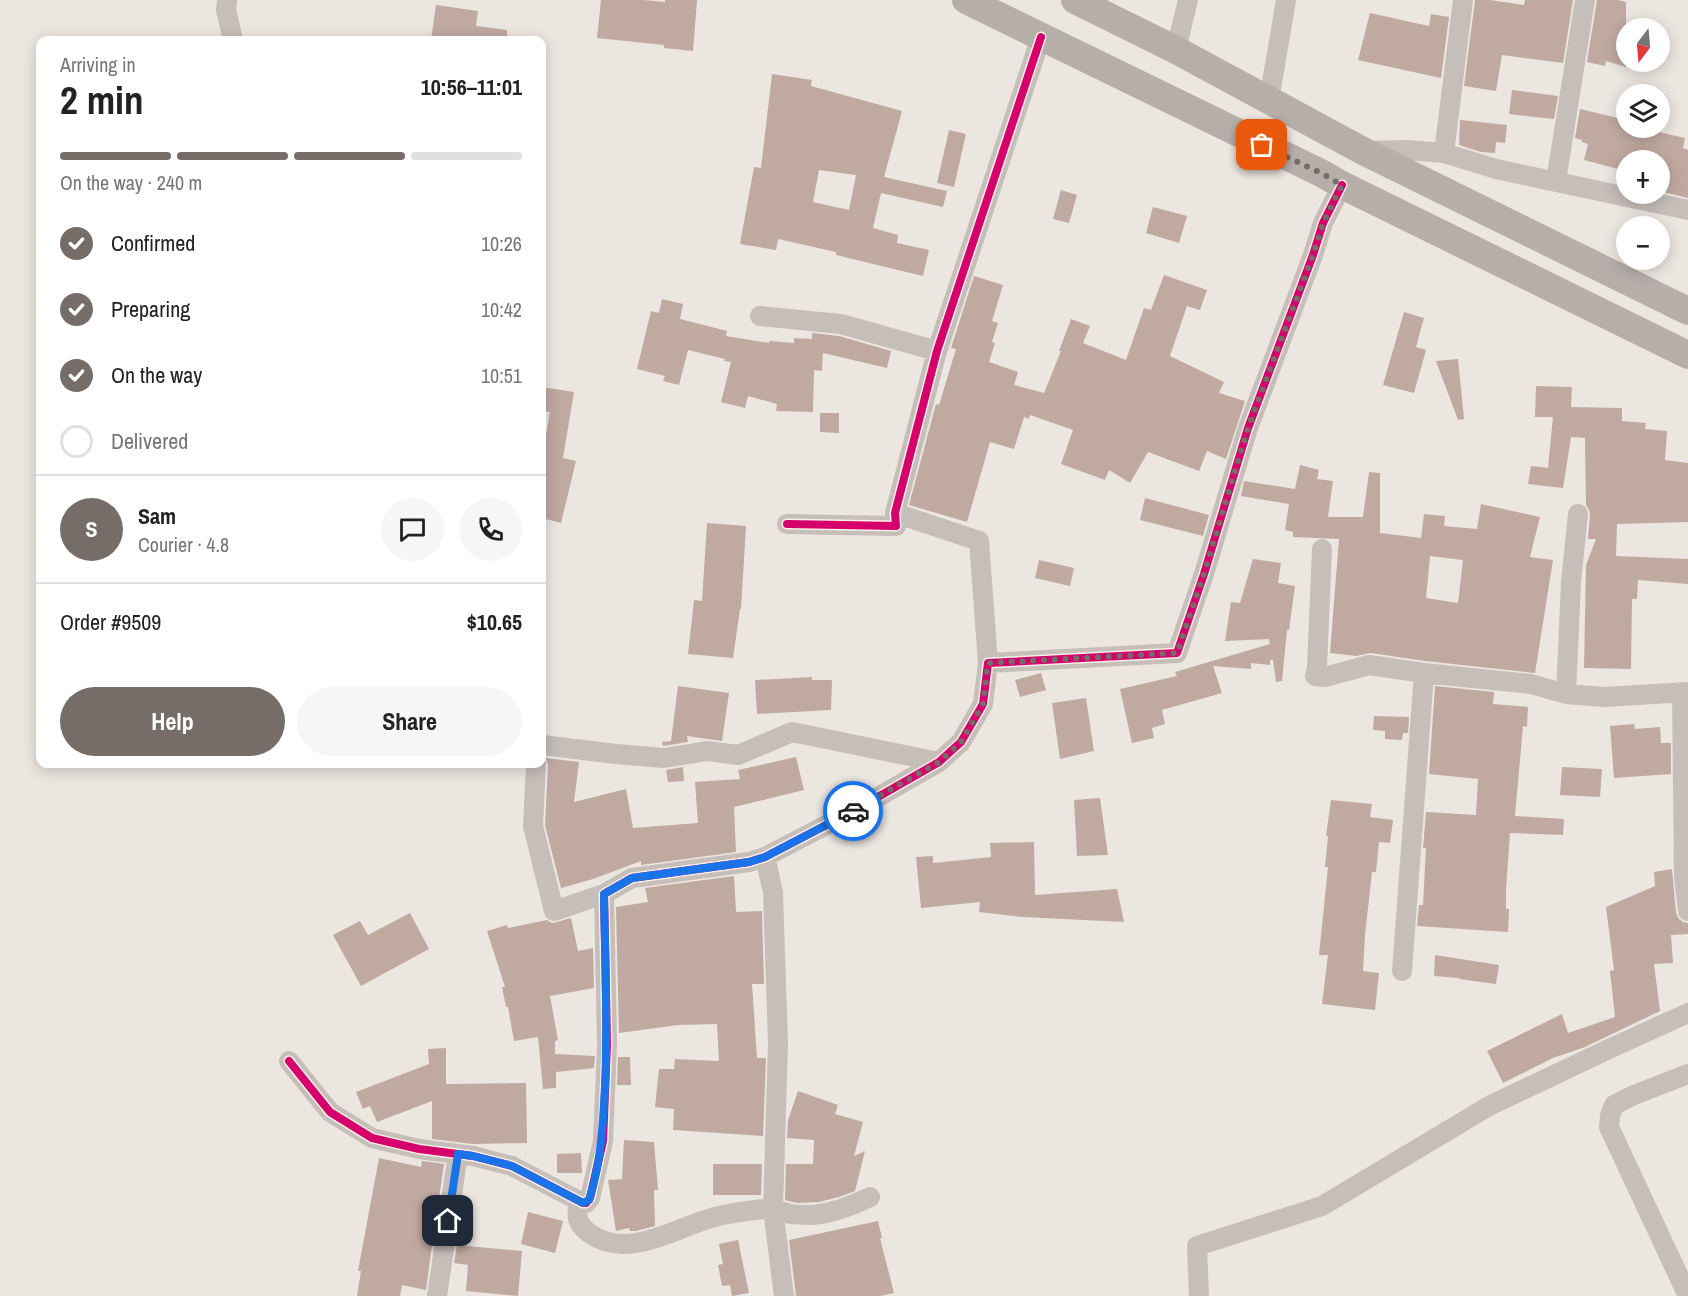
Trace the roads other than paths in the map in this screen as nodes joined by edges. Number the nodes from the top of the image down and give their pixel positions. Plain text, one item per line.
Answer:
1 (227, 0) edge
2 (966, 0) edge
3 (1075, 0) edge
4 (1188, 0) edge
5 (1286, 0) edge
6 (1463, 0) edge
7 (1585, 0) edge
8 (232, 36) edge
9 (1041, 37) junction
10 (1176, 50) junction
11 (1269, 100) junction
12 (1363, 151) junction
13 (1444, 153) junction
14 (1556, 182) junction
15 (1342, 185) junction
16 (1688, 210) edge
17 (1688, 312) edge
18 (760, 316) dead end
19 (937, 351) junction
20 (1688, 355) edge
21 (895, 513) junction
22 (1578, 514) dead end
23 (787, 524) dead end
24 (1322, 549) dead end
25 (988, 663) junction
26 (1424, 673) junction
27 (1685, 693) edge
28 (1566, 694) junction
29 (546, 746) edge
30 (939, 762) junction
31 (536, 768) edge
32 (765, 857) junction
33 (604, 894) junction
34 (1688, 911) edge
35 (1402, 971) dead end
36 (1688, 1013) edge
37 (289, 1061) dead end
38 (1688, 1074) edge
39 (458, 1154) junction
40 (870, 1197) dead end
41 (580, 1202) junction
42 (773, 1209) junction
43 (437, 1296) edge
44 (784, 1296) edge
45 (1199, 1296) edge
46 (1688, 1296) edge

1 - 8 street
2 - 9 main road
3 - 10 main road
4 - 10 street
5 - 11 street
6 - 13 street
7 - 14 street
9 - 15 main road
9 - 19 street
10 - 11 main road
11 - 12 main road
12 - 13 street
12 - 17 main road
13 - 14 street
14 - 16 street
15 - 20 main road
15 - 25 street
18 - 19 street
19 - 21 street
21 - 23 street
21 - 25 street
22 - 28 street
24 - 26 street
25 - 30 street
26 - 28 street
26 - 35 street
27 - 28 street
27 - 34 street
29 - 30 street
30 - 32 street
31 - 33 street
32 - 33 street
32 - 42 street
33 - 41 street
36 - 45 street
37 - 39 street
38 - 46 street
39 - 41 street
39 - 43 street
40 - 42 street
41 - 42 street
42 - 44 street

